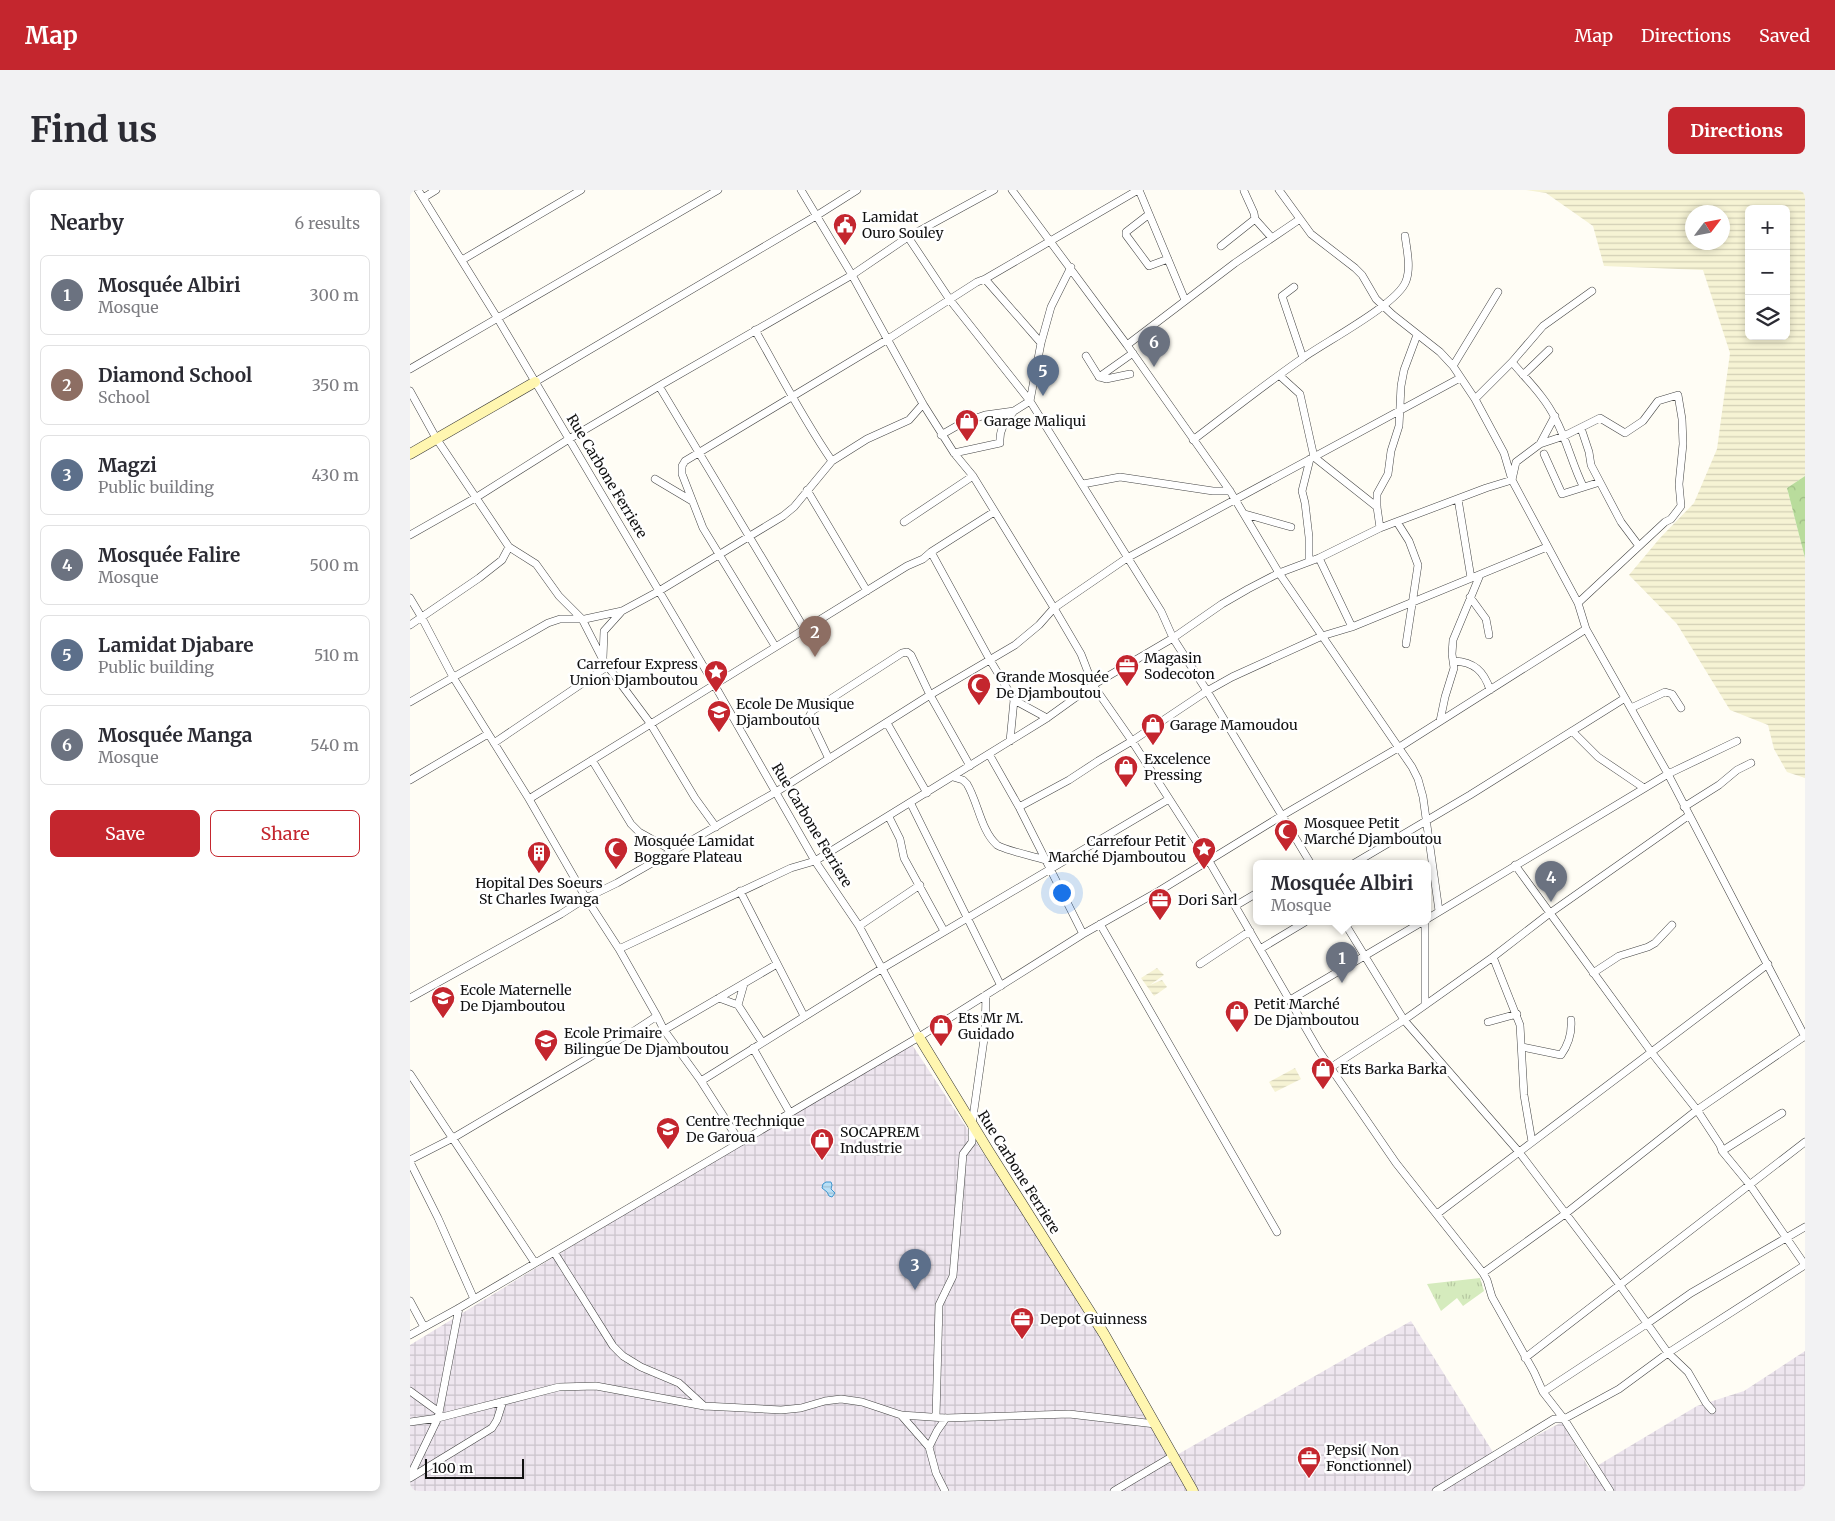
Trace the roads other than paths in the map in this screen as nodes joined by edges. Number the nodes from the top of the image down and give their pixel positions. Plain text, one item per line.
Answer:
1 (418, 190) edge
2 (436, 190) edge
3 (581, 190) edge
4 (718, 190) edge
5 (801, 190) edge
6 (857, 190) edge
7 (994, 190) edge
8 (1012, 190) edge
9 (1138, 190) edge
10 (1279, 190) edge
11 (1244, 191) edge
12 (423, 198) junction
13 (1148, 215) junction
14 (816, 216) junction
15 (1255, 219) junction
16 (1300, 219) junction
17 (1405, 236) dead end
18 (908, 237) junction
19 (1272, 238) junction
20 (1051, 241) junction
21 (1221, 246) dead end
22 (1168, 259) junction
23 (462, 260) junction
24 (1070, 268) junction
25 (852, 276) junction
26 (985, 279) junction
27 (1294, 287) dead end
28 (1592, 291) dead end
29 (1498, 292) dead end
30 (950, 300) junction
31 (1185, 300) junction
32 (1384, 306) junction
33 (498, 319) junction
34 (755, 330) junction
35 (1417, 335) junction
36 (888, 339) junction
37 (1041, 343) junction
38 (1127, 345) junction
39 (1549, 350) dead end
40 (1133, 353) junction
41 (1086, 356) dead end
42 (1303, 358) junction
43 (1512, 362) junction
44 (1453, 366) junction
45 (410, 370) edge
46 (1130, 374) dead end
47 (1279, 375) junction
48 (1523, 375) junction
49 (1099, 377) junction
50 (1460, 378) junction
51 (534, 382) junction
52 (659, 386) junction
53 (410, 391) edge
54 (792, 396) junction
55 (1475, 399) junction
56 (1030, 401) junction
57 (923, 404) junction
58 (1401, 410) junction
59 (1014, 411) junction
60 (1555, 416) junction
61 (1581, 428) junction
62 (941, 434) junction
63 (1564, 436) junction
64 (436, 438) junction
65 (569, 439) junction
66 (1193, 440) junction
67 (1540, 444) junction
68 (699, 452) junction
69 (954, 452) junction
70 (410, 454) edge
71 (1544, 454) dead end
72 (1312, 458) junction
73 (832, 461) junction
74 (973, 476) junction
75 (655, 479) dead end
76 (1512, 480) junction
77 (1600, 482) junction
78 (1083, 484) junction
79 (1583, 486) junction
80 (808, 490) junction
81 (1230, 491) junction
82 (477, 497) junction
83 (1458, 499) junction
84 (692, 501) junction
85 (1234, 501) junction
86 (1377, 507) junction
87 (994, 512) junction
88 (1245, 514) junction
89 (904, 522) dead end
90 (1397, 522) junction
91 (1291, 527) dead end
92 (1380, 528) junction
93 (410, 535) edge
94 (750, 536) junction
95 (1639, 546) junction
96 (509, 547) junction
97 (1547, 547) junction
98 (931, 552) junction
99 (719, 555) junction
100 (1127, 558) junction
101 (1319, 558) junction
102 (1309, 561) junction
103 (1279, 573) junction
104 (1480, 575) junction
105 (1471, 578) junction
106 (867, 591) junction
107 (659, 592) junction
108 (410, 598) edge
109 (1470, 598) junction
110 (1412, 603) junction
111 (1578, 603) junction
112 (1054, 608) junction
113 (622, 611) junction
114 (422, 618) junction
115 (582, 619) junction
116 (410, 625) edge
117 (1352, 627) junction
118 (804, 628) junction
119 (1586, 629) junction
120 (1489, 635) dead end
121 (1322, 636) junction
122 (1173, 638) junction
123 (1406, 644) dead end
124 (775, 646) junction
125 (603, 660) junction
126 (990, 660) junction
127 (1454, 661) junction
128 (608, 666) junction
129 (452, 677) junction
130 (714, 684) junction
131 (1093, 685) junction
132 (1207, 690) junction
133 (1490, 690) junction
134 (930, 695) junction
135 (1625, 698) junction
136 (1014, 700) junction
137 (410, 702) edge
138 (1631, 708) junction
139 (1680, 708) dead end
140 (1047, 718) junction
141 (1440, 722) junction
142 (650, 724) junction
143 (887, 724) junction
144 (1572, 731) junction
145 (488, 734) junction
146 (1737, 740) dead end
147 (1132, 741) junction
148 (1010, 742) junction
149 (494, 743) junction
150 (1398, 748) junction
151 (989, 754) junction
152 (829, 759) junction
153 (592, 760) junction
154 (1751, 763) dead end
155 (970, 766) junction
156 (1668, 774) junction
157 (953, 777) junction
158 (410, 780) edge
159 (1644, 788) junction
160 (776, 792) junction
161 (927, 793) junction
162 (529, 799) junction
163 (1169, 799) junction
164 (910, 804) junction
165 (1019, 807) junction
166 (1684, 807) junction
167 (1283, 815) junction
168 (1688, 816) junction
169 (889, 817) junction
170 (1426, 820) junction
171 (716, 827) junction
172 (673, 851) junction
173 (1046, 860) junction
174 (1308, 860) edge
175 (1360, 860) edge
176 (1209, 861) junction
177 (815, 862) junction
178 (1514, 865) junction
179 (1050, 869) junction
180 (920, 885) junction
181 (740, 891) junction
182 (1253, 896) edge
183 (586, 898) junction
184 (1235, 906) junction
185 (1439, 912) junction
186 (1550, 913) junction
187 (1431, 917) edge
188 (968, 918) junction
189 (1100, 924) junction
190 (1300, 925) edge
191 (1346, 925) edge
192 (1418, 925) edge
193 (1425, 925) edge
194 (1672, 925) dead end
195 (859, 926) junction
196 (944, 931) junction
197 (1250, 931) junction
198 (1083, 934) junction
199 (619, 949) junction
200 (1260, 949) junction
201 (1364, 956) junction
202 (1493, 957) junction
203 (777, 964) junction
204 (1200, 964) dead end
205 (1768, 964) junction
206 (881, 969) junction
207 (1593, 973) junction
208 (744, 984) junction
209 (1001, 986) junction
210 (986, 995) junction
211 (410, 998) edge
212 (719, 998) junction
213 (1290, 1000) junction
214 (738, 1004) junction
215 (1425, 1005) junction
216 (1517, 1014) junction
217 (656, 1016) junction
218 (804, 1016) junction
219 (1404, 1020) junction
220 (1571, 1020) dead end
221 (1488, 1022) dead end
222 (664, 1030) junction
223 (920, 1037) junction
224 (1805, 1037) edge
225 (762, 1042) junction
226 (1522, 1047) junction
227 (753, 1048) junction
228 (1652, 1052) junction
229 (1330, 1068) junction
230 (410, 1074) edge
231 (700, 1081) junction
232 (1697, 1110) junction
233 (790, 1113) junction
234 (1782, 1113) dead end
235 (972, 1124) junction
236 (453, 1138) junction
237 (740, 1142) junction
238 (1532, 1142) junction
239 (1805, 1142) edge
240 (1722, 1151) junction
241 (1519, 1152) junction
242 (410, 1161) edge
243 (1750, 1185) junction
244 (1437, 1214) junction
245 (1565, 1214) junction
246 (1805, 1227) edge
247 (1277, 1232) dead end
248 (1786, 1239) junction
249 (554, 1252) junction
250 (535, 1263) junction
251 (1805, 1265) edge
252 (1483, 1273) junction
253 (1620, 1284) junction
254 (474, 1300) junction
255 (410, 1302) edge
256 (459, 1308) junction
257 (1648, 1324) junction
258 (424, 1327) junction
259 (410, 1335) edge
260 (1668, 1353) junction
261 (1525, 1358) junction
262 (410, 1391) edge
263 (1542, 1392) junction
264 (503, 1401) junction
265 (704, 1406) junction
266 (1712, 1410) dead end
267 (438, 1415) junction
268 (901, 1416) junction
269 (936, 1418) junction
270 (946, 1418) junction
271 (1564, 1419) junction
272 (410, 1422) edge
273 (1155, 1424) junction
274 (929, 1447) junction
275 (1173, 1456) junction
276 (410, 1477) edge
277 (945, 1491) edge
278 (1114, 1491) edge
279 (1193, 1491) edge
280 (1436, 1491) edge
281 (1610, 1491) edge

1 - 12 street, Rue Carbone Ferriere
2 - 12 street
3 - 23 street
4 - 33 street
5 - 14 street
6 - 14 street
7 - 18 street
8 - 20 street
9 - 13 street
9 - 20 street
10 - 16 street
11 - 15 street
12 - 23 street, Rue Carbone Ferriere
13 - 22 street
13 - 22 street
14 - 25 street
14 - 51 street
15 - 19 street
15 - 21 street
16 - 19 street
16 - 32 street
17 - 32 street
18 - 25 street
18 - 30 street
19 - 31 street
20 - 24 street
20 - 26 street
22 - 31 street
23 - 33 street, Rue Carbone Ferriere
24 - 37 street
24 - 38 street
25 - 34 street
25 - 36 street
26 - 30 street
26 - 37 street
27 - 42 street
28 - 43 street
29 - 44 street
30 - 36 street
30 - 56 street
31 - 38 street
32 - 35 street
32 - 42 street
33 - 45 street
33 - 51 street, Rue Carbone Ferriere
34 - 52 street
34 - 54 street
35 - 44 street
35 - 58 street
36 - 54 street
36 - 57 street
37 - 56 street
38 - 40 street
39 - 48 street
40 - 49 street
40 - 66 street
41 - 49 street
42 - 47 street
43 - 48 street
43 - 55 street
44 - 50 street
46 - 49 street
47 - 66 street
47 - 72 street
48 - 60 street
50 - 55 street
50 - 58 street
51 - 64 street
51 - 65 street, Rue Carbone Ferriere
52 - 65 street
52 - 68 street
53 - 64 street
54 - 68 street
54 - 73 street
55 - 76 street
56 - 59 street
56 - 78 street
57 - 62 street
57 - 73 street
58 - 72 street
58 - 86 street
59 - 62 street
59 - 69 street
60 - 63 street
60 - 67 street
61 - 63 street
61 - 77 street
61 - 95 street
62 - 69 street
63 - 67 street
63 - 79 street
64 - 70 street
64 - 82 street
65 - 82 street
65 - 107 street, Rue Carbone Ferriere
66 - 81 street
67 - 76 street
68 - 84 street
68 - 94 street
69 - 74 street
71 - 79 street
72 - 85 street
72 - 86 street
72 - 102 street
73 - 80 street
74 - 87 street
74 - 89 street
75 - 84 street
76 - 83 street
76 - 97 street
77 - 79 street
77 - 95 street
78 - 81 street
78 - 100 street
80 - 94 street
80 - 106 street
81 - 85 street
82 - 93 street
82 - 96 street
83 - 90 street
83 - 105 street
84 - 99 street
85 - 88 street
85 - 100 street
86 - 92 street
87 - 98 street
87 - 112 street
88 - 91 street
88 - 103 street
90 - 92 street
90 - 110 street
92 - 101 street
94 - 99 street
94 - 118 street
95 - 111 street
96 - 114 street
96 - 115 street
97 - 104 street
97 - 111 street
98 - 106 street
98 - 126 street
99 - 107 street
99 - 124 street
100 - 112 street
100 - 122 street
101 - 102 street
101 - 117 street
102 - 103 street
103 - 121 street
103 - 122 street
104 - 105 street
104 - 109 street
105 - 110 street
106 - 118 street
107 - 113 street
107 - 130 street, Rue Carbone Ferriere
108 - 114 street
109 - 120 street
109 - 127 street
110 - 117 street
110 - 123 street
111 - 119 street
112 - 126 street
112 - 131 street
113 - 115 street
113 - 125 street
114 - 116 street
114 - 129 street
115 - 125 street
115 - 129 street
117 - 121 street
118 - 124 street
119 - 133 street
119 - 135 street
121 - 132 street
121 - 150 street
122 - 131 street
122 - 132 street
124 - 130 street
125 - 128 street
126 - 134 street
126 - 136 street
127 - 133 street
127 - 141 street
128 - 142 street
128 - 149 street
129 - 137 street
129 - 145 street
130 - 142 street
130 - 160 street, Rue Carbone Ferriere
131 - 140 street
131 - 147 street
132 - 147 street
132 - 167 street
133 - 141 street
134 - 143 street
134 - 152 street
134 - 155 street
135 - 138 street
135 - 144 street
136 - 140 street
136 - 148 street
138 - 139 street
138 - 156 street
140 - 148 street
141 - 150 street
142 - 153 street
142 - 171 street
143 - 152 street
143 - 161 street
144 - 159 street
144 - 170 street
145 - 149 street
145 - 158 street
146 - 156 street
147 - 163 street
147 - 165 street
148 - 151 street
149 - 162 street
150 - 167 street
150 - 170 street
151 - 155 street
151 - 165 street
152 - 160 street
153 - 162 street
153 - 172 street
154 - 166 street
155 - 157 street
156 - 159 street
156 - 166 street
157 - 161 street
157 - 173 street
159 - 178 street
160 - 171 street
160 - 177 street, Rue Carbone Ferriere
161 - 164 street
162 - 183 street
163 - 176 street
163 - 179 street
164 - 169 street
164 - 188 street
165 - 173 street
166 - 168 street
167 - 174 street
167 - 176 street
168 - 186 street
168 - 205 street
169 - 177 street
169 - 180 street
170 - 175 street
170 - 185 street
171 - 172 street
172 - 183 street
173 - 179 street
176 - 184 street
176 - 189 street
177 - 181 street
177 - 195 street, Rue Carbone Ferriere
178 - 185 street
178 - 186 street
179 - 188 street
179 - 198 street
180 - 195 street
180 - 196 street
181 - 199 street
181 - 203 street
182 - 184 street
183 - 199 street
183 - 211 street
184 - 197 street
185 - 187 street
186 - 202 street
186 - 207 street
188 - 196 street
188 - 209 street
189 - 198 street
189 - 247 street
190 - 200 street
191 - 201 street
192 - 201 street
193 - 215 street
194 - 207 street
195 - 206 street, Rue Carbone Ferriere
196 - 206 street
197 - 200 street
197 - 204 street
198 - 209 street
199 - 217 street
200 - 213 street
201 - 213 street
201 - 219 street
202 - 215 street
202 - 216 street
203 - 208 street
203 - 218 street
205 - 224 street
205 - 228 street
206 - 218 street
206 - 223 street, Rue Carbone Ferriere
207 - 228 street
208 - 212 street
208 - 214 street
209 - 210 street
210 - 223 street
210 - 235 street
212 - 214 street
212 - 222 street
213 - 229 street
214 - 225 street
215 - 219 street
216 - 221 street
216 - 226 street
217 - 222 street
217 - 236 street
218 - 225 street
219 - 229 street
219 - 241 street
220 - 226 street
222 - 231 street
223 - 233 street
223 - 235 street, Rue Carbone Ferriere
224 - 232 street
225 - 227 street
226 - 238 street
227 - 231 street
227 - 233 street
228 - 232 street
228 - 238 street
229 - 244 street
230 - 236 street
231 - 237 street
232 - 240 street
232 - 245 street
233 - 237 street
234 - 240 street
235 - 269 street
235 - 273 street, Rue Carbone Ferriere
236 - 242 street
236 - 250 street
237 - 249 street
238 - 241 street
239 - 243 street
240 - 243 street
241 - 244 street
241 - 245 street
242 - 254 street
243 - 248 street
243 - 253 street
244 - 252 street
245 - 252 street
245 - 253 street
246 - 248 street
248 - 251 street
248 - 257 street
249 - 250 street
249 - 265 street
250 - 254 street
251 - 260 street
252 - 261 street
253 - 257 street
253 - 261 street
254 - 256 street
255 - 258 street
256 - 258 street
256 - 267 street
257 - 260 street
257 - 263 street
258 - 259 street
260 - 266 street
260 - 271 street
261 - 263 street
262 - 267 street
263 - 271 street
264 - 265 street
264 - 267 street
264 - 276 street
265 - 268 street
267 - 272 street
267 - 276 street
268 - 269 street
268 - 274 street
269 - 270 street
270 - 273 street
270 - 274 street
271 - 280 street
271 - 281 street
273 - 275 street, Rue Carbone Ferriere
274 - 277 street
275 - 278 street
275 - 279 street, Rue Carbone Ferriere

